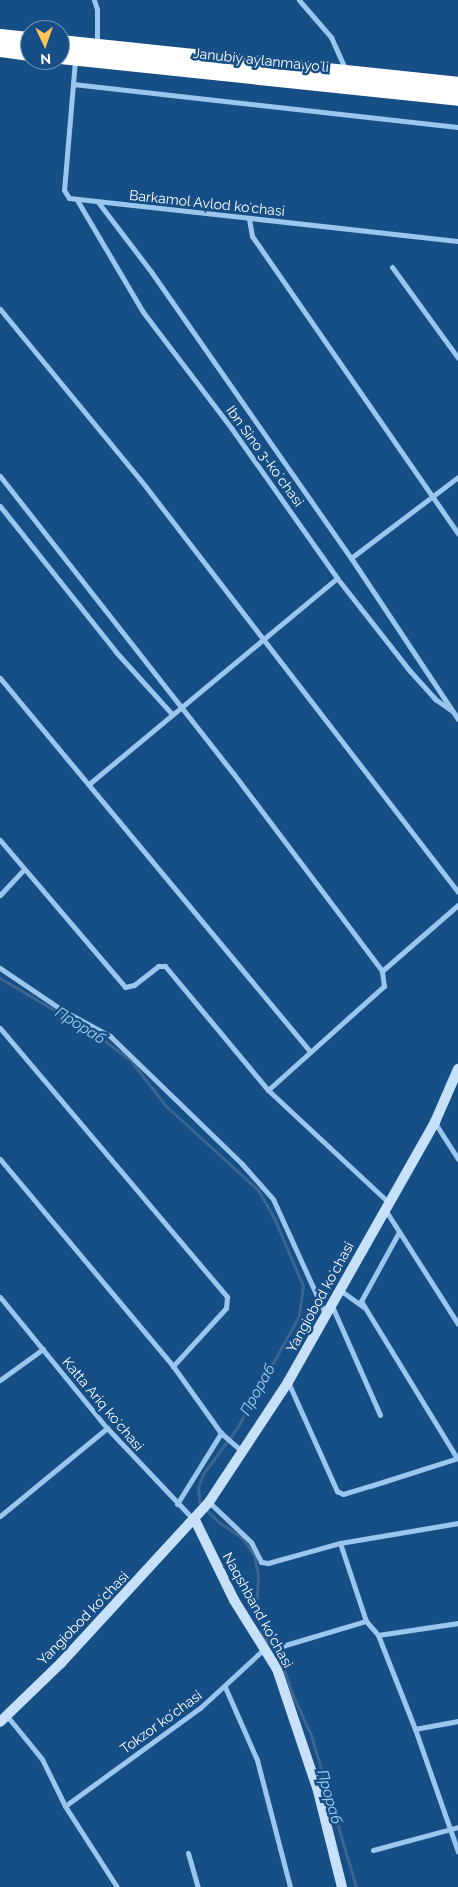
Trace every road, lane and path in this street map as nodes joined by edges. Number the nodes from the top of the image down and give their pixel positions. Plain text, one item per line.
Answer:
1 (94, 0) edge
2 (299, 0) edge
3 (0, 36) edge
4 (20, 38) edge
5 (70, 43) edge
6 (97, 46) junction
7 (0, 50) edge
8 (20, 51) edge
9 (70, 56) edge
10 (70, 70) edge
11 (347, 72) junction
12 (72, 84) junction
13 (458, 84) edge
14 (458, 98) edge
15 (458, 127) edge
16 (77, 200) junction
17 (98, 202) junction
18 (249, 219) junction
19 (458, 241) edge
20 (392, 267) dead end
21 (0, 309) edge
22 (458, 358) edge
23 (0, 476) edge
24 (458, 477) edge
25 (433, 497) junction
26 (0, 506) edge
27 (458, 534) edge
28 (351, 558) junction
29 (337, 578) junction
30 (262, 638) junction
31 (0, 678) edge
32 (180, 707) junction
33 (452, 712) junction
34 (172, 714) junction
35 (458, 719) edge
36 (89, 784) junction
37 (0, 840) edge
38 (24, 870) junction
39 (458, 892) edge
40 (0, 895) edge
41 (458, 905) edge
42 (0, 968) edge
43 (382, 971) junction
44 (0, 1028) edge
45 (311, 1052) junction
46 (458, 1069) edge
47 (268, 1090) junction
48 (435, 1122) junction
49 (0, 1159) edge
50 (458, 1159) edge
51 (387, 1206) junction
52 (399, 1232) junction
53 (340, 1290) junction
54 (0, 1297) edge
55 (332, 1305) junction
56 (363, 1307) junction
57 (326, 1316) junction
58 (458, 1324) edge
59 (43, 1349) junction
60 (173, 1366) junction
61 (0, 1380) edge
62 (288, 1382) junction
63 (380, 1415) dead end
64 (107, 1428) junction
65 (221, 1433) junction
66 (243, 1452) junction
67 (457, 1458) edge
68 (210, 1502) junction
69 (177, 1504) junction
70 (0, 1516) edge
71 (195, 1520) junction
72 (458, 1523) edge
73 (340, 1543) junction
74 (366, 1621) junction
75 (458, 1623) edge
76 (378, 1636) junction
77 (282, 1646) dead end
78 (264, 1649) junction
79 (225, 1687) junction
80 (3, 1719) edge
81 (458, 1721) edge
82 (415, 1728) junction
83 (65, 1806) junction
84 (458, 1826) edge
85 (451, 1828) junction
86 (373, 1850) dead end
87 (458, 1852) edge
88 (188, 1853) dead end
89 (117, 1887) edge
90 (198, 1887) edge
91 (290, 1887) edge
92 (342, 1887) edge

1 - 6 street
2 - 11 street
3 - 4 highway
5 - 6 highway, Janubiy aylanma yoʻli
6 - 11 highway, Janubiy aylanma yoʻli
7 - 8 highway
9 - 14 highway, Janubiy aylanma yoʻli
10 - 12 street
11 - 13 highway, Janubiy aylanma yoʻli
12 - 15 street
12 - 16 street
16 - 17 street, Barkamol Avlod koʻchasi
16 - 29 street, Ibn Sino 3-koʼchasi
17 - 18 street, Barkamol Avlod koʻchasi
17 - 28 street, Ibn Sino 3-koʼchasi
18 - 19 street, Barkamol Avlod koʻchasi
18 - 25 street
20 - 22 street
21 - 30 street
23 - 32 street
24 - 25 street
25 - 27 street
25 - 28 street
26 - 34 street
28 - 33 street, Ibn Sino 3-koʼchasi
29 - 30 street
29 - 33 street, Ibn Sino 3-koʼchasi
30 - 32 street
30 - 39 street
31 - 36 street
32 - 34 street
32 - 43 street
33 - 35 street, Ibn Sino 3-koʼchasi
34 - 36 street
36 - 45 street
37 - 38 street
38 - 40 street
38 - 47 street
41 - 43 street
42 - 57 street
43 - 45 street
44 - 60 street
45 - 47 street
46 - 48 street, Yangiobod koʻchasi
47 - 51 street
48 - 50 street
48 - 51 street, Yangiobod koʻchasi
49 - 60 street
51 - 52 street
51 - 53 street, Yangiobod koʻchasi
52 - 56 street
52 - 58 street
53 - 55 street, Yangiobod koʻchasi
53 - 56 street
54 - 59 street, Katta Ariq koʻchasi
55 - 57 street, Yangiobod koʻchasi
55 - 63 street
56 - 67 street
57 - 62 street, Yangiobod koʻchasi
59 - 61 street
59 - 64 street, Katta Ariq koʻchasi
60 - 65 street
62 - 66 street, Yangiobod koʻchasi
62 - 67 street
64 - 69 street, Katta Ariq koʻchasi
64 - 70 street
65 - 66 street
65 - 69 street
66 - 68 street, Yangiobod koʻchasi
68 - 71 street, Yangiobod koʻchasi
68 - 73 street
69 - 71 street, Katta Ariq koʻchasi
71 - 78 street, Naqshband ko'chasi
71 - 80 street, Yangiobod koʻchasi
72 - 73 street
73 - 74 street
74 - 76 street
74 - 77 street
75 - 76 street
76 - 82 street
78 - 79 street, Tokzor koʻchasi
78 - 92 street, Naqshband ko'chasi
79 - 83 street, Tokzor koʻchasi
79 - 91 street
80 - 83 street
81 - 82 street
82 - 85 street
83 - 89 street
84 - 85 street
85 - 86 street
85 - 87 street
88 - 90 street

